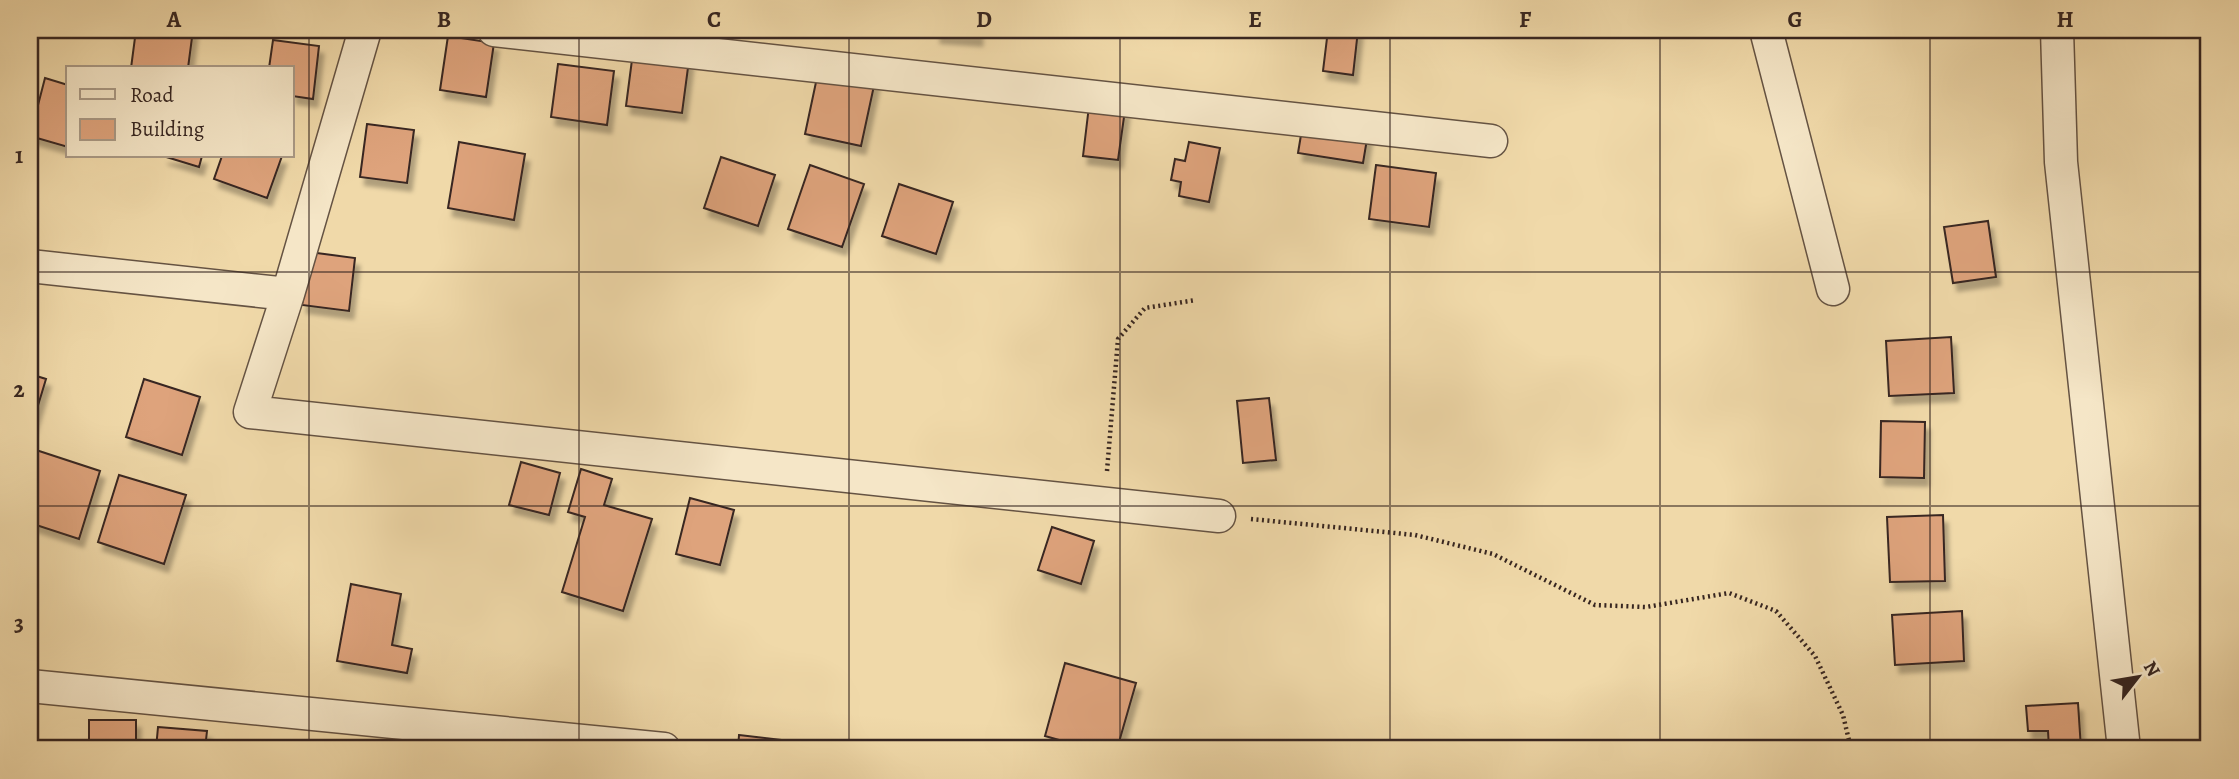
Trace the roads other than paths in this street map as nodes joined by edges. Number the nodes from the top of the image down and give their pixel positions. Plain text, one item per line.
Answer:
1 (365, 30) edge
2 (494, 30) edge
3 (1766, 30) edge
4 (2057, 30) edge
5 (1491, 141) dead end
6 (30, 266) edge
7 (1833, 289) dead end
8 (288, 294) junction
9 (1219, 516) road end
10 (30, 686) edge
11 (664, 749) edge
12 (2124, 749) edge

1 - 8 street
2 - 5 street
3 - 7 street
4 - 12 street
6 - 8 street
8 - 9 street
10 - 11 street

